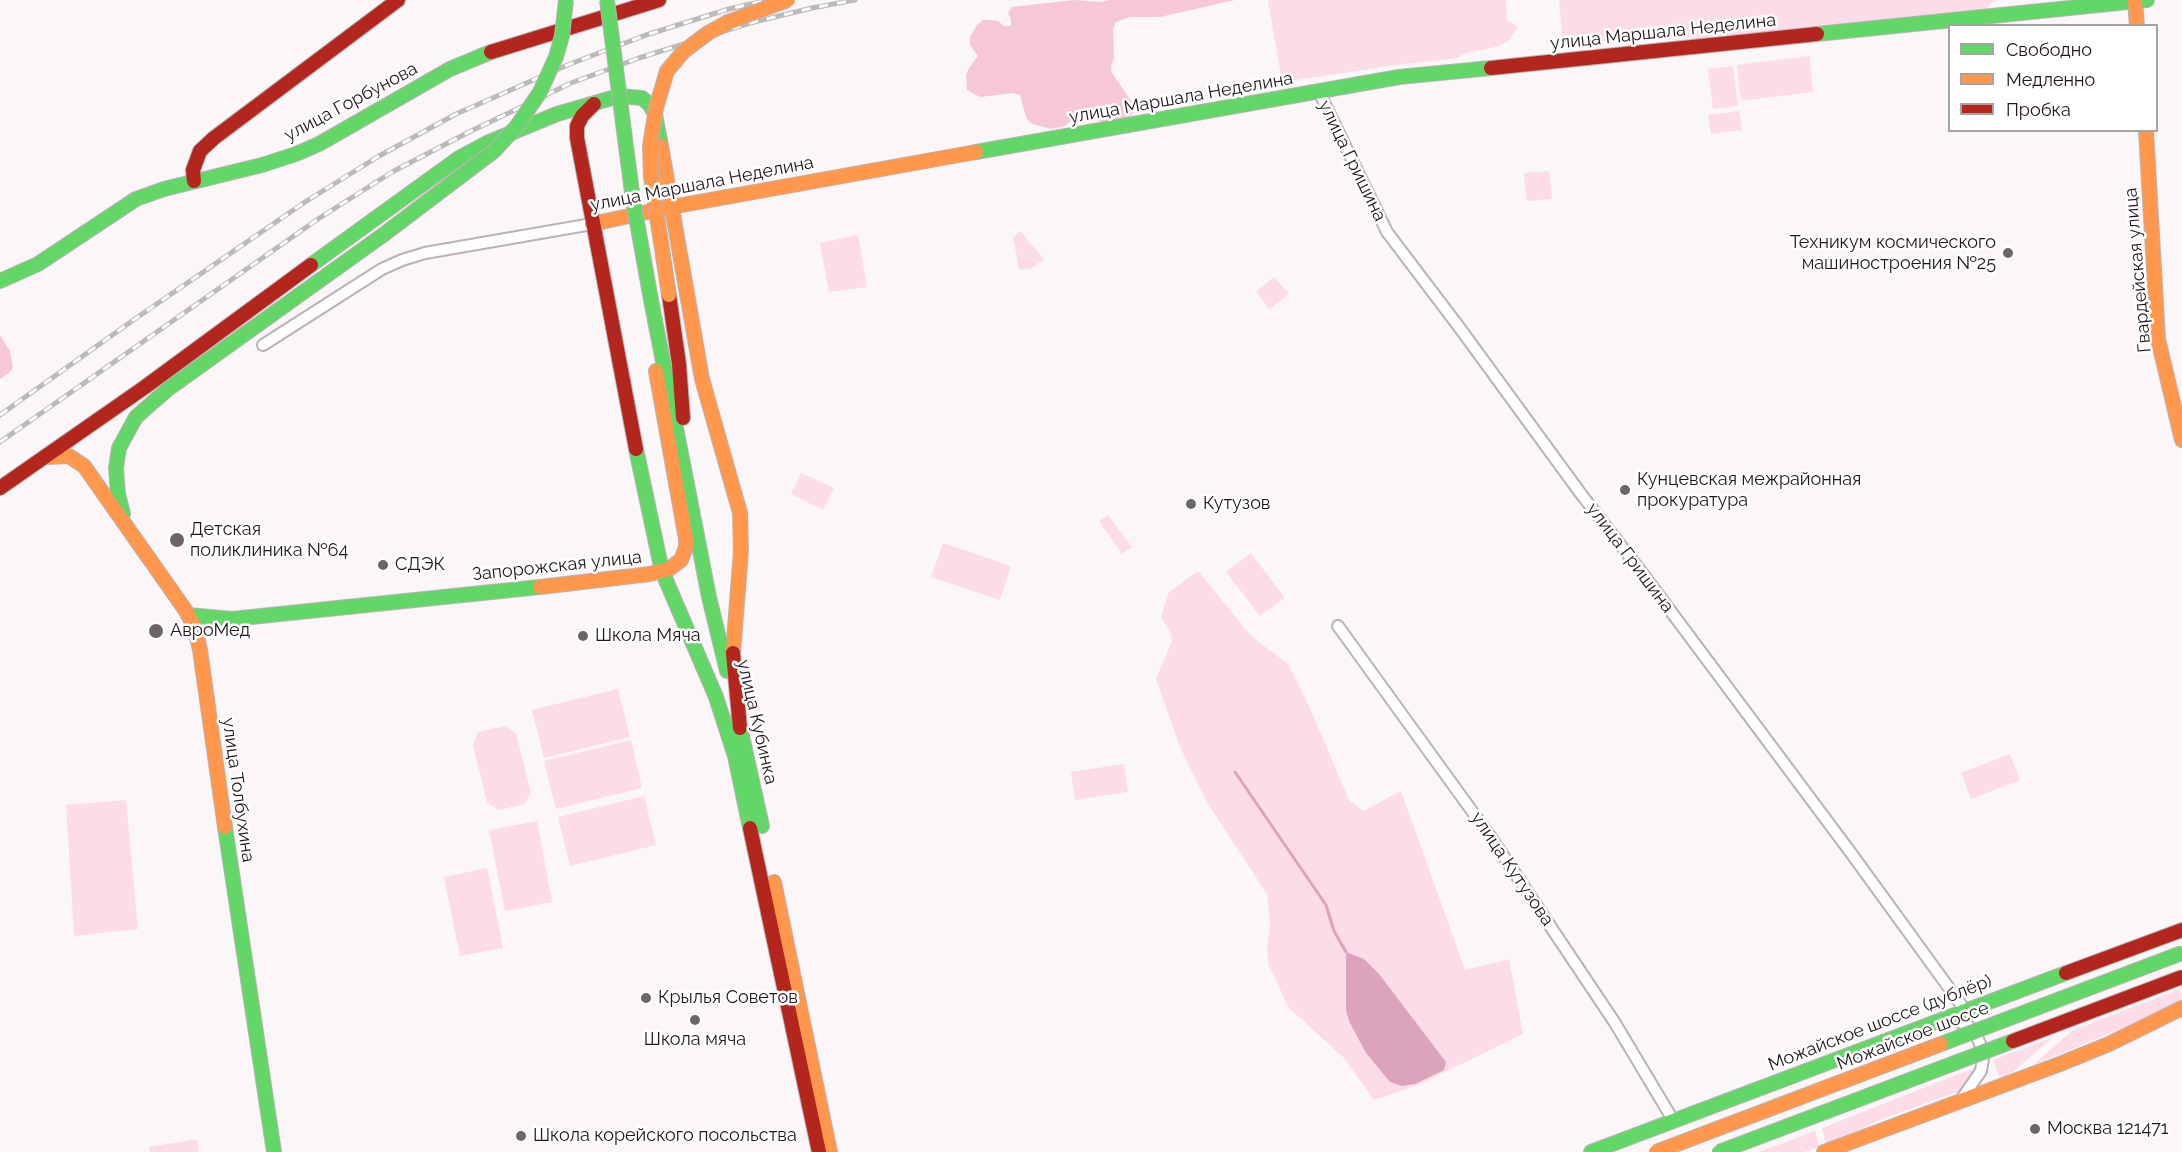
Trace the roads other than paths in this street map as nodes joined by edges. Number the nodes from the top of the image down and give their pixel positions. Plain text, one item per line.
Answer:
1 (398, 0) edge
2 (566, 0) edge
3 (607, 0) edge
4 (659, 0) edge
5 (788, 0) edge
6 (2141, 1) edge
7 (2137, 24) edge
8 (1319, 92) junction
9 (601, 101) junction
10 (557, 114) junction
11 (2146, 132) edge
12 (577, 138) junction
13 (194, 181) junction
14 (671, 207) junction
15 (592, 224) junction
16 (0, 281) edge
17 (654, 317) junction
18 (263, 345) dead end
19 (89, 426) junction
20 (2182, 440) edge
21 (44, 458) junction
22 (84, 466) junction
23 (0, 488) edge
24 (689, 493) junction
25 (129, 528) junction
26 (662, 571) junction
27 (188, 615) junction
28 (232, 619) junction
29 (1338, 626) dead end
30 (200, 650) junction
31 (740, 728) junction
32 (2182, 930) edge
33 (2182, 953) edge
34 (2182, 977) edge
35 (2182, 1008) edge
36 (1965, 1010) junction
37 (1942, 1018) junction
38 (1960, 1101) junction
39 (1673, 1120) junction
40 (274, 1152) edge
41 (819, 1152) edge
42 (830, 1152) edge
43 (1591, 1152) edge
44 (1656, 1152) edge
45 (1719, 1152) edge
46 (1824, 1152) edge

1 - 13 street
2 - 25 street, bridge
3 - 17 street, улица Кубинка, bridge
4 - 13 street, улица Горбунова
5 - 24 street, bridge
6 - 7 street
6 - 8 street, улица Маршала Неделина
8 - 14 street, улица Маршала Неделина
8 - 36 street, улица Гришина
9 - 10 street
9 - 12 street
9 - 14 street
10 - 12 street
10 - 19 street
11 - 20 street, Гвардейская улица
12 - 15 street
13 - 16 street, улица Горбунова
14 - 15 street, улица Маршала Неделина
14 - 31 street
15 - 18 street, улица Маршала Неделина
15 - 26 street
17 - 24 street, улица Кубинка
17 - 26 street, Запорожская улица
19 - 21 street
19 - 22 street
21 - 22 street
21 - 23 street
22 - 25 street, улица Толбухина
24 - 31 street, улица Кубинка
25 - 27 street, улица Толбухина
26 - 28 street, Запорожская улица
26 - 41 street
27 - 28 street, Запорожская улица
27 - 30 street, улица Толбухина
28 - 30 street
29 - 39 street, улица Кутузова
30 - 40 street, улица Толбухина
31 - 42 street, улица Кубинка
32 - 36 street, Можайское шоссе (дублёр)
33 - 44 street, Можайское шоссе, bridge
34 - 45 street, bridge
35 - 38 street
36 - 37 street, Можайское шоссе (дублёр)
37 - 38 street
37 - 39 street, Можайское шоссе (дублёр)
38 - 46 street
39 - 43 street, Можайское шоссе (дублёр)

